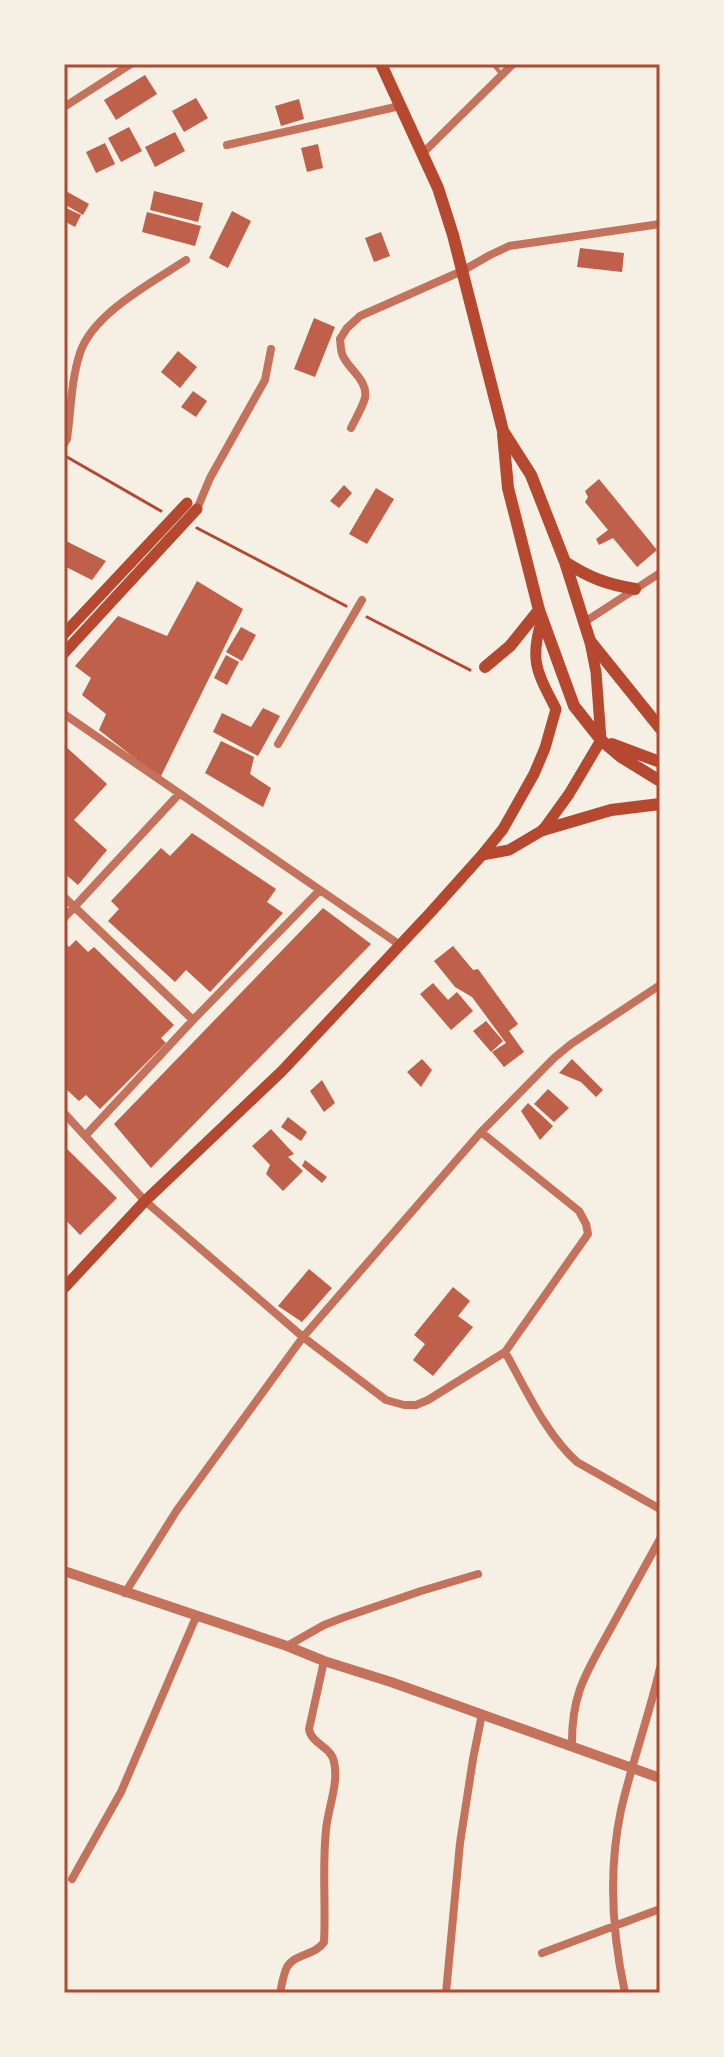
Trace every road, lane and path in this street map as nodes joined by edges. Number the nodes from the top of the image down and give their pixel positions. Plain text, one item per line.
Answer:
1 (131, 64) edge
2 (381, 64) edge
3 (493, 64) edge
4 (513, 64) edge
5 (502, 75) junction
6 (400, 106) junction
7 (64, 107) edge
8 (227, 145) dead end
9 (422, 154) junction
10 (660, 224) edge
11 (186, 260) dead end
12 (462, 271) junction
13 (271, 349) dead end
14 (351, 428) dead end
15 (503, 431) junction
16 (64, 444) edge
17 (64, 456) edge
18 (192, 506) joint
19 (179, 520) junction
20 (565, 562) junction
21 (660, 573) edge
22 (635, 589) junction
23 (362, 600) dead end
24 (356, 611) junction
25 (541, 615) junction
26 (583, 623) junction
27 (64, 634) edge
28 (590, 641) junction
29 (64, 653) edge
30 (485, 667) joint
31 (64, 714) edge
32 (660, 728) edge
33 (601, 740) junction
34 (278, 744) dead end
35 (660, 762) edge
36 (660, 781) edge
37 (179, 794) junction
38 (660, 804) edge
39 (543, 830) junction
40 (482, 855) junction
41 (320, 890) junction
42 (64, 897) edge
43 (75, 907) junction
44 (64, 918) edge
45 (400, 945) junction
46 (660, 985) edge
47 (193, 1020) junction
48 (64, 1113) edge
49 (481, 1132) junction
50 (86, 1135) junction
51 (145, 1201) junction
52 (64, 1288) edge
53 (303, 1337) junction
54 (505, 1352) junction
55 (660, 1509) edge
56 (660, 1539) edge
57 (64, 1571) edge
58 (478, 1574) dead end
59 (125, 1593) junction
60 (196, 1617) junction
61 (287, 1646) junction
62 (324, 1661) junction
63 (660, 1668) edge
64 (658, 1685) edge
65 (482, 1714) junction
66 (572, 1747) junction
67 (632, 1770) junction
68 (660, 1778) edge
69 (72, 1879) dead end
70 (660, 1909) edge
71 (613, 1926) junction
72 (542, 1953) dead end
73 (280, 1993) edge
74 (446, 1993) edge
75 (625, 1993) edge

1 - 7 street
2 - 6 main road
3 - 5 lane
4 - 5 street
5 - 9 street
6 - 8 street
6 - 9 main road
9 - 12 main road
10 - 12 street
11 - 16 street
12 - 14 street
12 - 15 main road
13 - 18 street
15 - 20 main road
15 - 25 main road
17 - 19 path
18 - 19 main road
19 - 24 path
19 - 27 main road
19 - 29 main road
20 - 22 main road
20 - 26 main road
21 - 22 street
22 - 26 street
23 - 24 street
24 - 30 path
24 - 34 street
25 - 30 main road
25 - 33 main road
25 - 40 main road
26 - 28 main road
28 - 32 main road
28 - 33 main road
31 - 37 street
33 - 35 main road
33 - 36 main road
33 - 39 main road
37 - 41 street
37 - 43 street
38 - 39 main road
39 - 40 main road
40 - 45 main road
41 - 45 street
41 - 47 street
42 - 43 street
43 - 44 street
43 - 47 street
45 - 51 main road
46 - 49 street
47 - 50 street
48 - 50 street
49 - 53 street
49 - 54 street
50 - 51 street
51 - 52 main road
51 - 53 street
53 - 54 street
53 - 59 street
54 - 55 street
56 - 66 street
57 - 59 street
58 - 61 street
59 - 60 street
60 - 61 street
60 - 69 street
61 - 62 street
62 - 65 street
62 - 73 street
63 - 64 street
64 - 67 street
65 - 66 street
65 - 74 street
66 - 67 street
67 - 68 street
67 - 71 street
70 - 71 street
71 - 72 street
71 - 75 street

